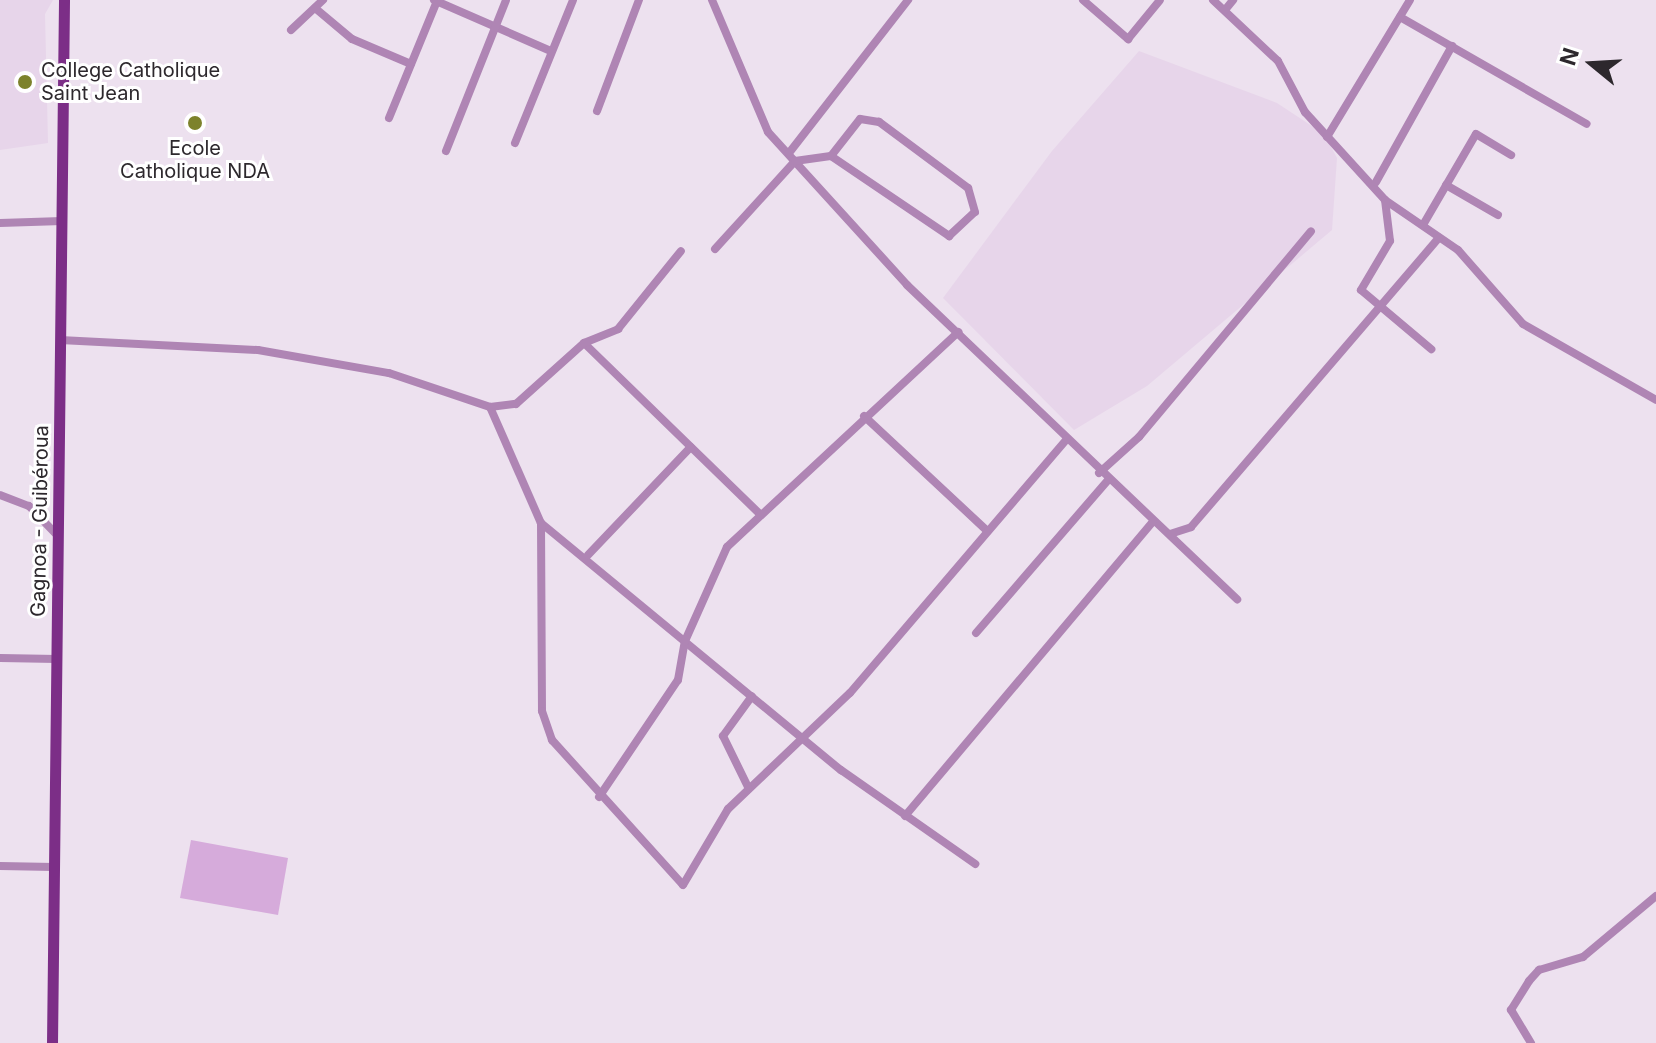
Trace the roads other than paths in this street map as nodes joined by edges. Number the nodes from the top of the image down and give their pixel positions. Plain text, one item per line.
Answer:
1 (64, 0) edge
2 (323, 0) edge
3 (506, 0) edge
4 (573, 0) edge
5 (639, 0) edge
6 (712, 0) edge
7 (908, 0) edge
8 (1083, 0) edge
9 (1160, 0) edge
10 (1213, 0) edge
11 (1233, 0) edge
12 (1410, 0) edge
13 (435, 1) edge
14 (315, 8) junction
15 (1225, 10) junction
16 (1400, 17) junction
17 (495, 26) junction
18 (291, 30) dead end
19 (1452, 46) junction
20 (551, 51) junction
21 (411, 64) junction
22 (597, 111) dead end
23 (389, 118) dead end
24 (1587, 124) dead end
25 (1327, 137) junction
26 (515, 143) dead end
27 (446, 151) dead end
28 (789, 153) junction
29 (1511, 155) dead end
30 (831, 156) junction
31 (795, 161) junction
32 (1376, 182) junction
33 (1446, 185) junction
34 (1385, 200) junction
35 (1498, 215) dead end
36 (62, 221) junction
37 (0, 223) edge
38 (1423, 225) junction
39 (1311, 231) dead end
40 (1439, 238) junction
41 (715, 249) dead end
42 (681, 251) dead end
43 (1381, 307) junction
44 (958, 332) junction
45 (60, 340) junction
46 (584, 343) junction
47 (1431, 349) dead end
48 (1656, 400) edge
49 (490, 407) junction
50 (864, 416) junction
51 (1067, 439) junction
52 (691, 447) junction
53 (1099, 473) junction
54 (1107, 481) junction
55 (0, 495) edge
56 (760, 514) junction
57 (1153, 521) junction
58 (541, 523) junction
59 (985, 529) junction
60 (1170, 534) junction
61 (58, 536) junction
62 (588, 555) junction
63 (1237, 599) dead end
64 (976, 633) dead end
65 (685, 641) junction
66 (0, 658) edge
67 (57, 659) junction
68 (752, 696) junction
69 (806, 739) junction
70 (748, 787) junction
71 (599, 797) junction
72 (905, 816) junction
73 (975, 864) dead end
74 (0, 866) edge
75 (54, 867) junction
76 (1656, 896) edge
77 (52, 1043) edge
78 (1531, 1043) edge

1 - 36 main road, Gagnoa - Guibéroua
2 - 14 street
3 - 17 street
4 - 20 street
5 - 22 street
6 - 28 street
7 - 28 street
8 - 9 street
10 - 15 street
11 - 15 street
12 - 16 street
13 - 17 street
13 - 21 street
14 - 18 street
14 - 21 street
15 - 25 street
16 - 19 street
16 - 25 street
17 - 20 street
17 - 27 street
19 - 24 street
19 - 32 street
20 - 26 street
21 - 23 street
25 - 32 street
28 - 31 street
29 - 33 street
30 - 30 street
30 - 31 street
31 - 41 street
31 - 44 street
32 - 34 street
33 - 35 street
33 - 38 street
34 - 38 street
34 - 43 street
36 - 37 street
36 - 45 main road, Gagnoa - Guibéroua
38 - 40 street
39 - 53 street
40 - 43 street
40 - 48 street
42 - 46 street
43 - 47 street
43 - 60 street
44 - 50 street
44 - 51 street
45 - 49 street
45 - 61 main road, Gagnoa - Guibéroua
46 - 49 street
46 - 52 street
49 - 58 street
50 - 56 street
50 - 59 street
51 - 53 street
51 - 59 street
52 - 56 street
52 - 62 street
53 - 54 street
54 - 57 street
54 - 64 street
55 - 61 street
56 - 65 street
57 - 60 street
57 - 72 street
58 - 62 street
58 - 71 street
59 - 69 street
60 - 63 street
61 - 67 main road, Gagnoa - Guibéroua
62 - 65 street
65 - 68 street
65 - 71 street
66 - 67 street
67 - 75 main road, Gagnoa - Guibéroua
68 - 69 street
68 - 70 street
69 - 70 street
69 - 72 street
70 - 71 street
72 - 73 street
74 - 75 street
75 - 77 main road, Gagnoa - Guibéroua
76 - 78 street

